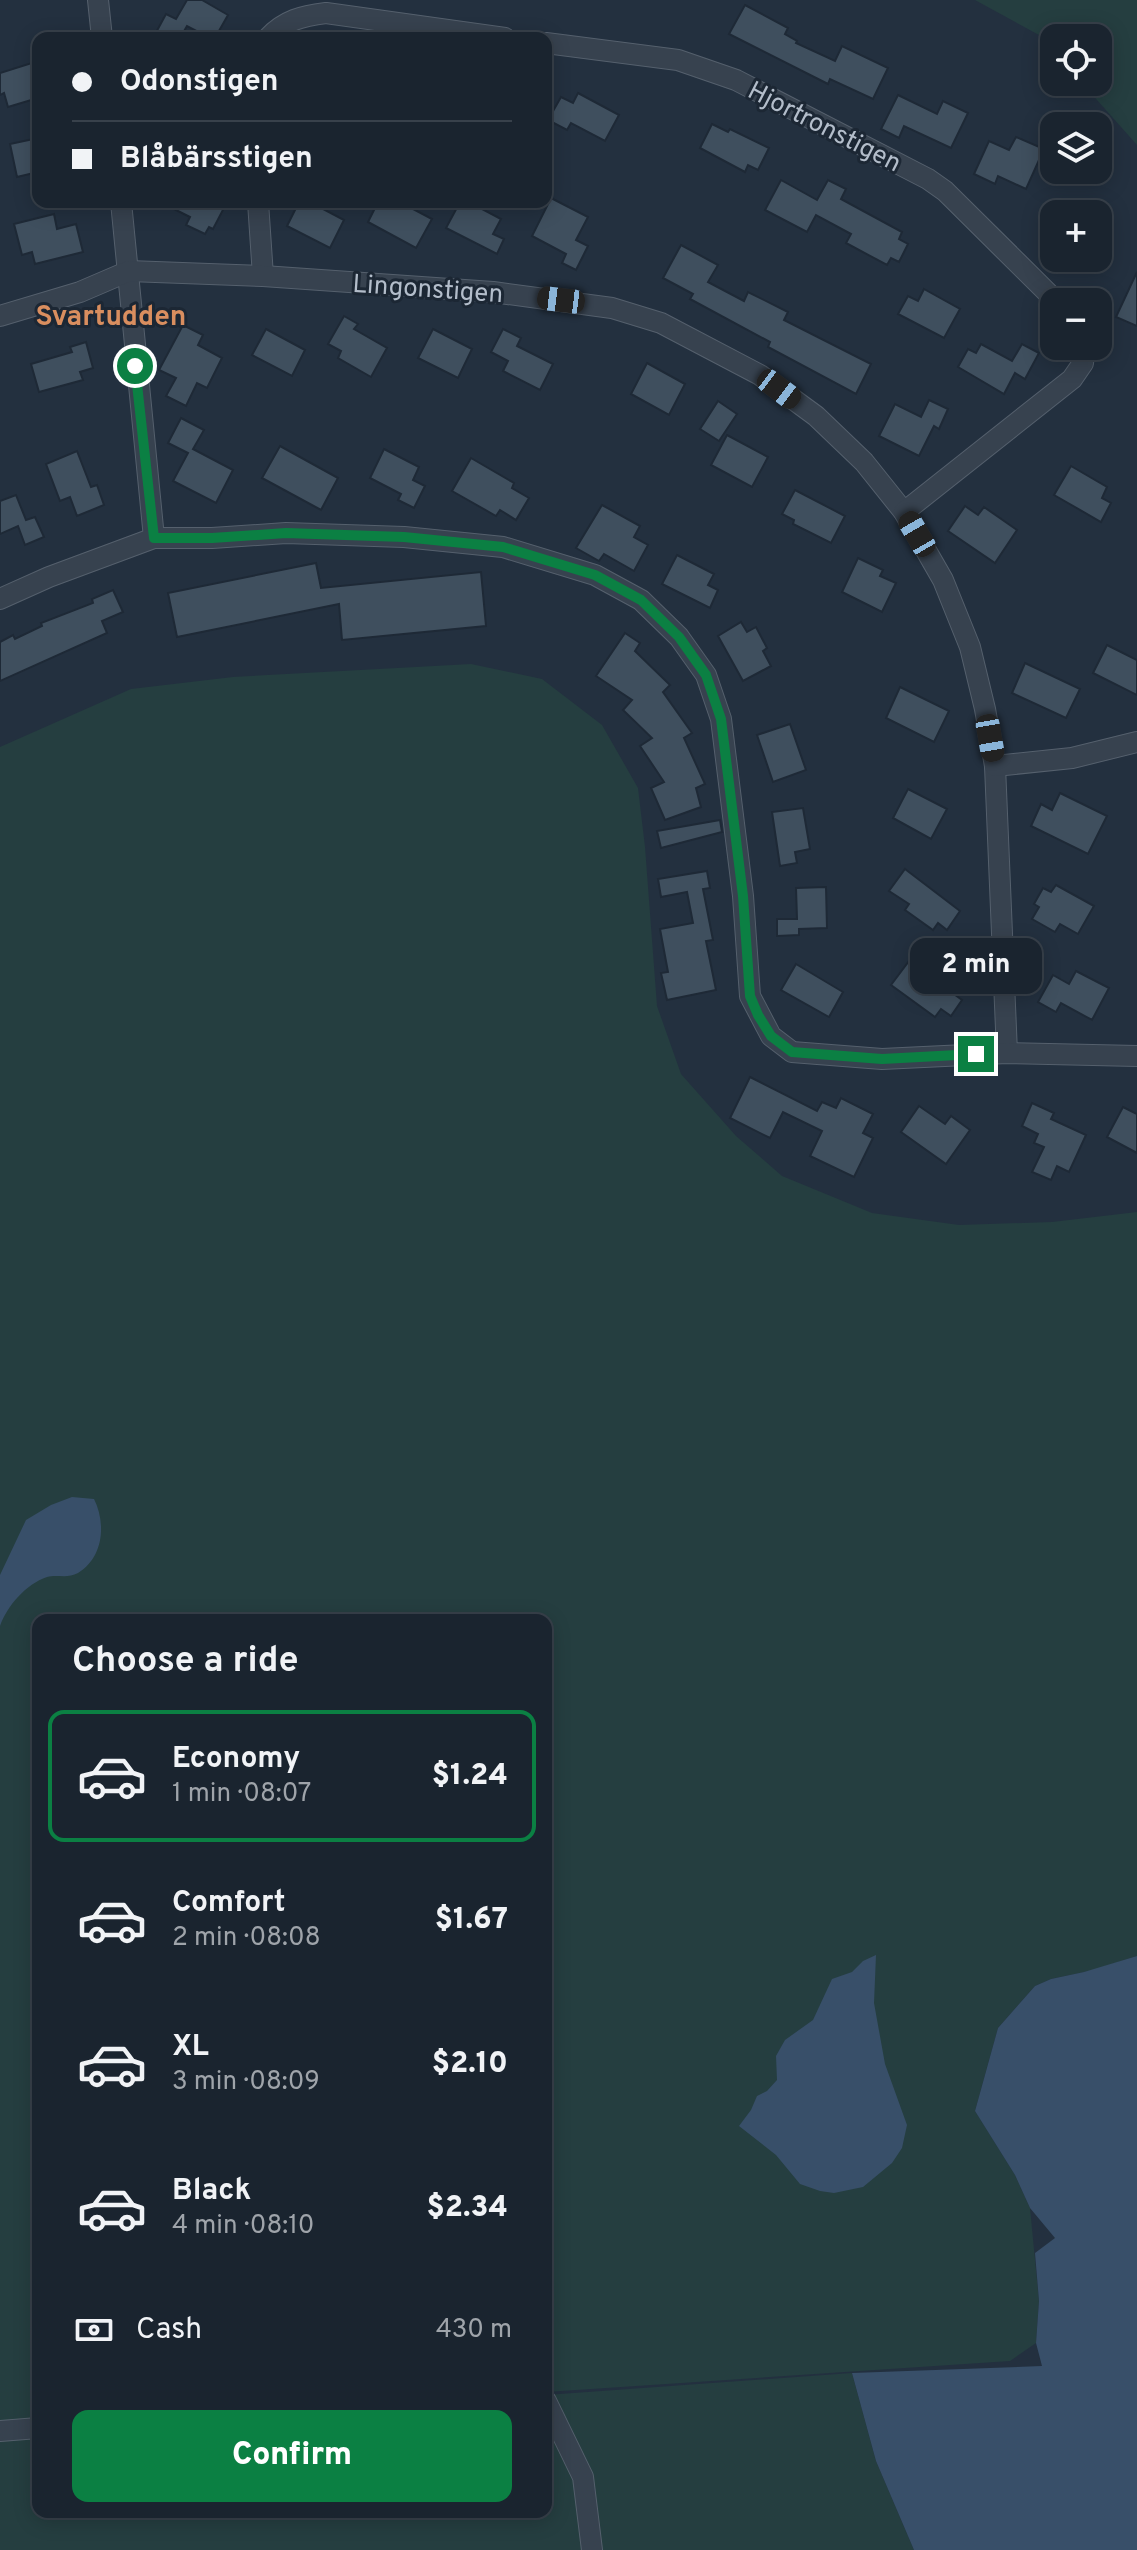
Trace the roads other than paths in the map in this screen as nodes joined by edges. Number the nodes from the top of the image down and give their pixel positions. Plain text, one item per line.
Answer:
1 (98, 0) edge
2 (101, 32) edge
3 (274, 32) edge
4 (462, 32) edge
5 (552, 44) edge
6 (122, 208) edge
7 (258, 208) edge
8 (129, 271) junction
9 (263, 276) junction
10 (1043, 288) edge
11 (0, 316) edge
12 (1083, 360) edge
13 (904, 512) junction
14 (154, 538) junction
15 (0, 599) edge
16 (1137, 742) edge
17 (995, 766) junction
18 (1007, 1053) junction
19 (1137, 1056) edge
20 (552, 2413) edge
21 (32, 2428) edge
22 (0, 2431) edge
23 (592, 2550) edge

1 - 2 street
3 - 4 street
5 - 10 street, Hjortronstigen
6 - 8 street
7 - 9 street
8 - 9 street, Lingonstigen
8 - 11 street, Lingonstigen
8 - 14 street
9 - 13 street, Lingonstigen
12 - 13 street
13 - 17 street, Lingonstigen
14 - 15 street
14 - 18 street
16 - 17 street
17 - 18 street, Lingonstigen
18 - 19 street
20 - 23 street
21 - 22 street

